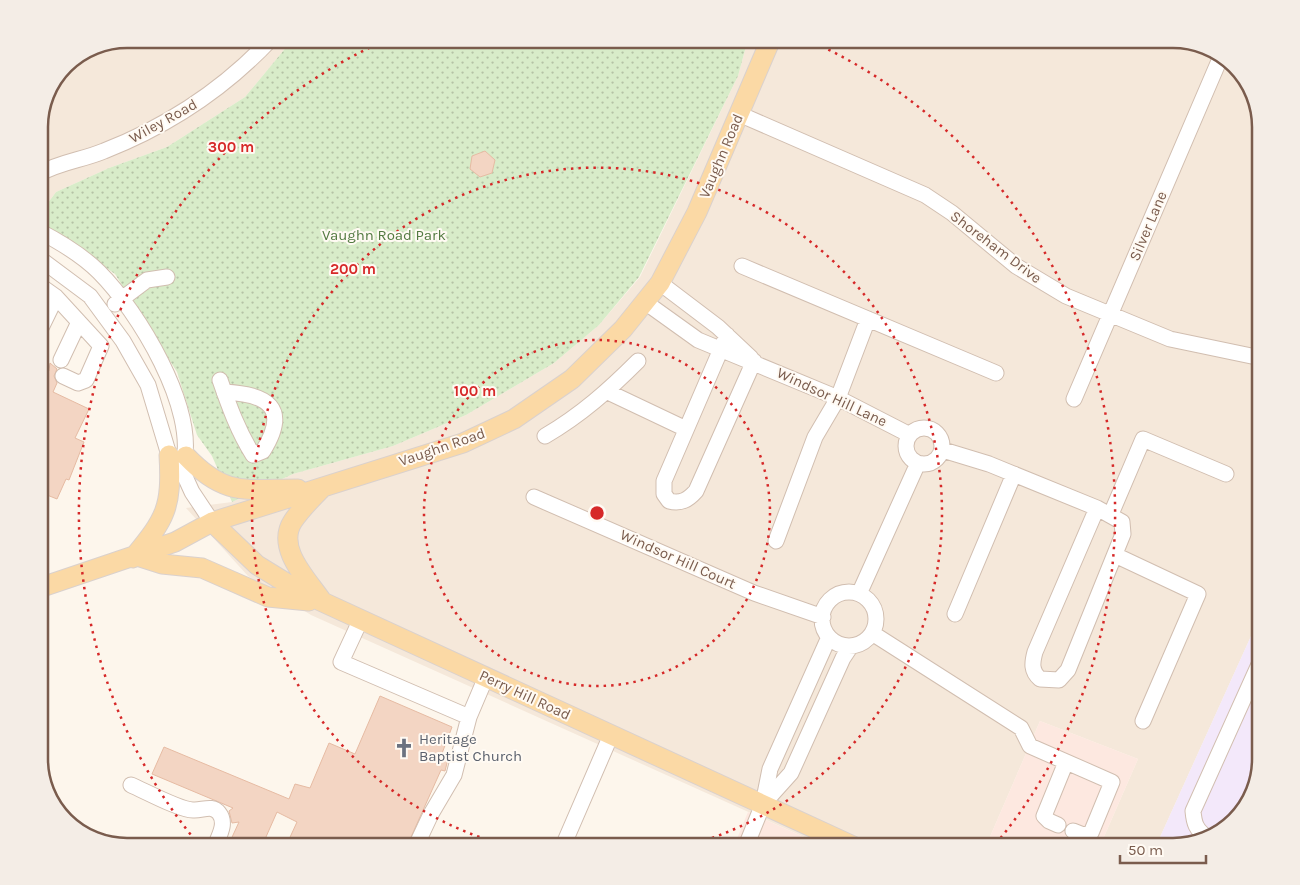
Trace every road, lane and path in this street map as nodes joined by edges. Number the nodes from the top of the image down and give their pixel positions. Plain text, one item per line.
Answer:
1 (263, 47) edge
2 (768, 47) edge
3 (1219, 63) edge
4 (739, 114) junction
5 (48, 169) edge
6 (48, 237) edge
7 (48, 265) edge
8 (742, 266) dead end
9 (167, 277) dead end
10 (660, 283) junction
11 (48, 291) edge
12 (56, 297) junction
13 (122, 300) junction
14 (645, 302) junction
15 (48, 313) edge
16 (104, 313) junction
17 (1110, 315) junction
18 (868, 319) junction
19 (80, 322) junction
20 (727, 336) junction
21 (720, 350) junction
22 (1252, 356) edge
23 (61, 360) dead end
24 (638, 361) dead end
25 (754, 361) junction
26 (996, 373) dead end
27 (167, 375) junction
28 (63, 376) dead end
29 (148, 385) junction
30 (608, 392) junction
31 (838, 398) junction
32 (1074, 399) dead end
33 (686, 429) junction
34 (910, 435) junction
35 (545, 436) dead end
36 (942, 450) junction
37 (179, 460) junction
38 (918, 463) junction
39 (1014, 474) junction
40 (1226, 474) dead end
41 (320, 488) junction
42 (534, 497) dead end
43 (1104, 511) junction
44 (212, 522) junction
45 (776, 541) dead end
46 (1116, 555) junction
47 (135, 557) junction
48 (48, 585) edge
49 (859, 594) junction
50 (323, 602) junction
51 (955, 614) dead end
52 (823, 617) junction
53 (361, 620) junction
54 (872, 633) junction
55 (829, 637) junction
56 (851, 646) junction
57 (486, 677) junction
58 (1252, 680) edge
59 (798, 704) junction
60 (819, 713) junction
61 (469, 717) junction
62 (1143, 721) dead end
63 (611, 735) junction
64 (1066, 762) junction
65 (131, 785) dead end
66 (762, 804) junction
67 (1058, 825) dead end
68 (1073, 831) dead end
69 (1199, 833) edge
70 (218, 838) edge
71 (420, 838) edge
72 (567, 838) edge
73 (749, 838) edge
74 (836, 838) edge

1 - 5 street, Wiley Road
2 - 4 main road, Vaughn Road
3 - 17 street, Silver Lane
4 - 10 main road, Vaughn Road
4 - 17 street, Shoreham Drive
6 - 13 street
7 - 16 street
8 - 18 street
9 - 13 street
10 - 14 main road, Vaughn Road
10 - 20 street, Windsor Hill Lane
11 - 12 street
12 - 15 street
12 - 19 street
13 - 16 street
13 - 27 street
14 - 21 street, Windsor Hill Lane
14 - 41 main road, Vaughn Road
16 - 29 street
17 - 22 street, Shoreham Drive
17 - 32 street, Silver Lane
18 - 26 street
18 - 31 street
19 - 23 street
19 - 28 street
20 - 21 street
20 - 25 street, Windsor Hill Lane
21 - 25 street, Windsor Hill Lane
21 - 33 street
24 - 30 street
25 - 31 street, Windsor Hill Lane
25 - 33 street
27 - 29 street
27 - 37 street
29 - 37 street
30 - 33 street
30 - 35 street
31 - 34 street, Windsor Hill Lane
31 - 45 street
34 - 36 street
34 - 38 street
36 - 38 street
36 - 39 street
37 - 41 main road
37 - 44 street
37 - 47 main road
38 - 49 street
39 - 43 street
39 - 51 street
40 - 43 street
41 - 44 main road, Vaughn Road
41 - 50 main road
42 - 52 street, Windsor Hill Court
43 - 46 street
43 - 46 street
44 - 47 main road, Vaughn Road
44 - 50 main road, Perry Hill Road
46 - 62 street
47 - 48 main road, Vaughn Road
47 - 50 main road
49 - 52 street
49 - 54 street
50 - 53 main road, Perry Hill Road
52 - 55 street
53 - 57 main road, Perry Hill Road
53 - 61 street
54 - 56 street
54 - 64 street
55 - 56 street
55 - 59 street
56 - 60 street
57 - 61 street
57 - 63 main road, Perry Hill Road
58 - 69 street
59 - 60 street
59 - 66 street
60 - 66 street
61 - 71 street
63 - 66 main road, Perry Hill Road
63 - 72 street
64 - 67 street
64 - 68 street
65 - 70 street
66 - 73 street
66 - 74 main road, Perry Hill Road

